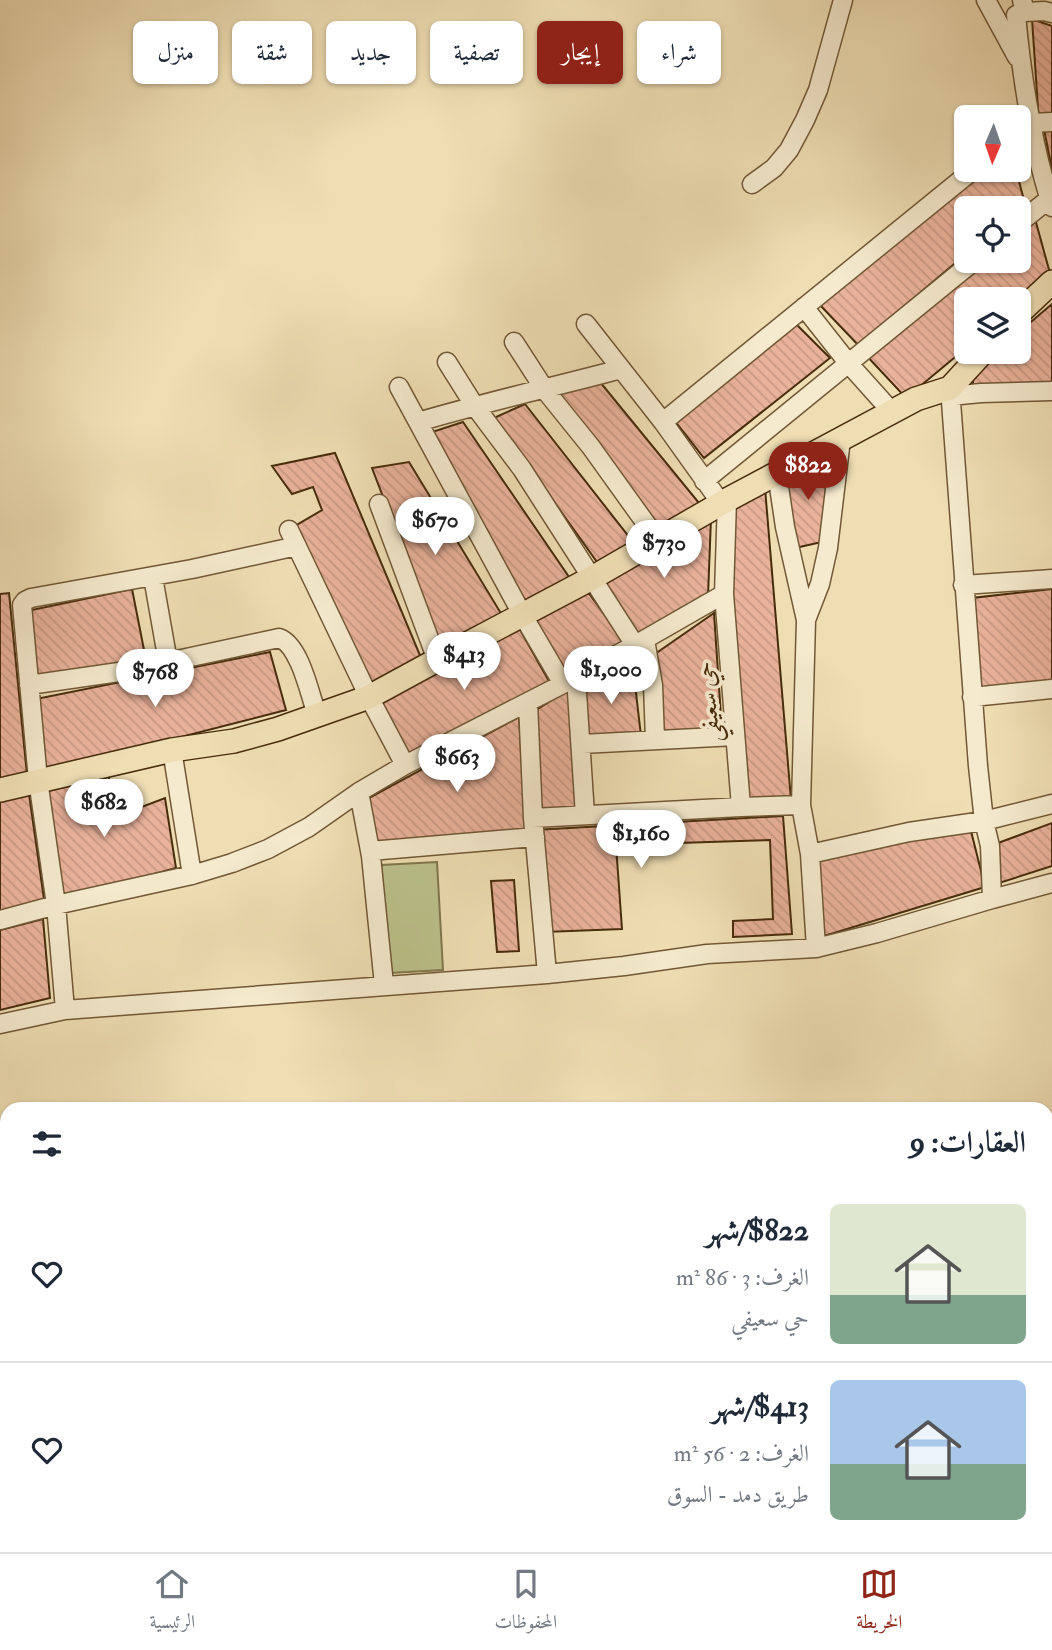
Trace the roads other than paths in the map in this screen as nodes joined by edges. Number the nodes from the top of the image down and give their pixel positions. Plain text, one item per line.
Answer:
1 (843, 0) edge
2 (986, 0) edge
3 (1023, 6) edge
4 (1052, 13) edge
5 (1021, 64) junction
6 (1024, 105) edge
7 (1052, 122) edge
8 (1031, 127) edge
9 (1031, 145) edge
10 (958, 182) edge
11 (752, 184) dead end
12 (1051, 202) edge
13 (1031, 216) edge
14 (959, 273) edge
15 (1052, 282) edge
16 (1031, 302) edge
17 (804, 307) junction
18 (586, 324) dead end
19 (514, 342) dead end
20 (447, 362) dead end
21 (849, 364) junction
22 (973, 364) edge
23 (621, 369) junction
24 (399, 387) dead end
25 (545, 390) junction
26 (1052, 391) edge
27 (950, 392) junction
28 (474, 405) junction
29 (892, 412) junction
30 (418, 422) junction
31 (663, 422) junction
32 (841, 439) junction
33 (777, 473) junction
34 (704, 481) junction
35 (724, 502) junction
36 (379, 504) dead end
37 (657, 539) junction
38 (153, 577) junction
39 (592, 578) junction
40 (1052, 579) edge
41 (963, 585) junction
42 (724, 594) junction
43 (522, 614) junction
44 (806, 620) junction
45 (640, 642) junction
46 (437, 660) junction
47 (168, 662) junction
48 (570, 681) junction
49 (29, 685) junction
50 (1052, 690) edge
51 (369, 697) junction
52 (972, 697) junction
53 (527, 702) junction
54 (317, 715) junction
55 (736, 736) junction
56 (655, 740) junction
57 (582, 744) junction
58 (172, 750) junction
59 (405, 765) junction
60 (38, 780) junction
61 (0, 790) edge
62 (359, 792) junction
63 (1052, 804) edge
64 (801, 805) junction
65 (741, 807) junction
66 (585, 815) junction
67 (533, 818) junction
68 (984, 821) junction
69 (535, 837) junction
70 (370, 851) junction
71 (810, 854) junction
72 (192, 875) junction
73 (1052, 883) edge
74 (992, 898) junction
75 (56, 905) junction
76 (0, 920) edge
77 (816, 948) junction
78 (547, 974) junction
79 (384, 985) junction
80 (65, 1010) junction
81 (0, 1024) edge

1 - 11 street
2 - 5 street
3 - 4 street
3 - 5 street
5 - 6 street
7 - 8 street
9 - 12 street
10 - 17 street
12 - 13 street
14 - 21 street
15 - 16 main road
17 - 21 street
17 - 31 street
18 - 23 street
19 - 25 street
20 - 28 street
21 - 29 street
21 - 34 street
22 - 27 main road
23 - 25 street
23 - 31 street
24 - 30 street
25 - 28 street
25 - 37 street
26 - 27 street
27 - 29 main road
27 - 41 street
28 - 30 street
28 - 39 street
29 - 32 main road
30 - 43 street
31 - 34 street
32 - 33 main road
32 - 44 street
33 - 35 main road
33 - 44 street
34 - 35 street
35 - 37 main road
35 - 42 street, حي سعيفي
36 - 46 street
37 - 39 main road
38 - 47 street
38 - 49 street
38 - 51 street
39 - 43 main road
39 - 45 street
40 - 41 street
41 - 52 street
42 - 45 street
42 - 55 street, حي سعيفي
43 - 46 main road
43 - 48 street
44 - 64 street
45 - 48 street
45 - 56 street
46 - 51 main road
47 - 49 street
47 - 54 street
48 - 53 street
48 - 57 street
49 - 60 street
50 - 52 street
51 - 54 main road
51 - 59 street
52 - 68 street
53 - 59 street
53 - 67 street
54 - 58 main road
55 - 56 street
55 - 65 street, حي سعيفي
56 - 57 street
57 - 66 street
58 - 60 main road
58 - 72 street
59 - 62 street
60 - 61 main road
60 - 75 street
62 - 70 street
62 - 72 street
63 - 68 street
64 - 65 street
64 - 71 street
65 - 66 street
66 - 67 street
67 - 69 street
68 - 71 street
68 - 74 street
69 - 70 street
69 - 78 street
70 - 79 street
71 - 77 street
72 - 75 street
73 - 74 street
74 - 77 street
75 - 76 street
75 - 80 street
77 - 78 street
78 - 79 street
79 - 80 street
80 - 81 street

